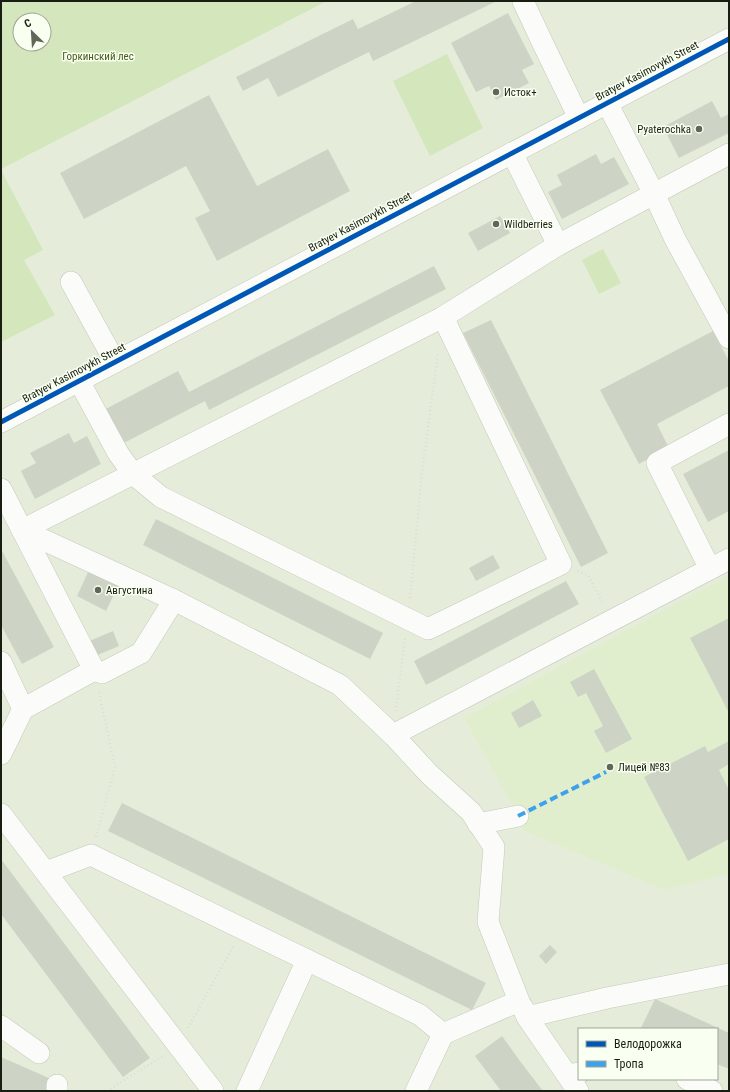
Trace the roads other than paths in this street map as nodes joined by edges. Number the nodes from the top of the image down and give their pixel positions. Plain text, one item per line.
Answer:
1 (523, 1) edge
2 (729, 39) edge
3 (607, 103) junction
4 (579, 118) junction
5 (512, 153) junction
6 (729, 154) edge
7 (654, 194) junction
8 (558, 245) junction
9 (71, 282) dead end
10 (443, 317) junction
11 (729, 338) edge
12 (115, 362) junction
13 (79, 381) junction
14 (1, 422) edge
15 (729, 424) edge
16 (133, 474) junction
17 (1, 489) edge
18 (22, 530) junction
19 (729, 559) edge
20 (710, 569) junction
21 (174, 600) junction
22 (1, 662) edge
23 (94, 670) junction
24 (23, 709) junction
25 (393, 735) junction
26 (1, 754) edge
27 (1, 814) edge
28 (518, 816) dead end
29 (478, 824) junction
30 (46, 872) junction
31 (307, 960) junction
32 (729, 974) edge
33 (523, 1009) junction
34 (1, 1026) edge
35 (442, 1034) junction
36 (39, 1053) dead end
37 (575, 1080) edge
38 (690, 1080) edge
39 (213, 1091) edge
40 (246, 1091) edge
41 (416, 1091) edge
42 (712, 1091) edge

1 - 4 street
2 - 3 street, Bratyev Kasimovykh Street
3 - 4 street, Bratyev Kasimovykh Street
3 - 7 street
4 - 5 street, Bratyev Kasimovykh Street
5 - 8 street
5 - 12 street, Bratyev Kasimovykh Street
6 - 7 street
7 - 8 street
7 - 11 street
8 - 10 street
9 - 12 street
10 - 16 street
10 - 16 street
12 - 13 street, Bratyev Kasimovykh Street
13 - 14 street, Bratyev Kasimovykh Street
13 - 16 street
15 - 20 street
16 - 18 street
17 - 18 street
18 - 21 street
18 - 23 street
19 - 20 street
20 - 25 street
21 - 23 street
21 - 25 street
22 - 24 street
23 - 24 street
24 - 26 street
25 - 29 street
27 - 30 street
28 - 29 street
29 - 33 street
30 - 31 street
30 - 39 street
31 - 35 street
31 - 40 street
32 - 33 street
33 - 35 street
33 - 37 street
34 - 36 street
35 - 41 street
38 - 42 street

